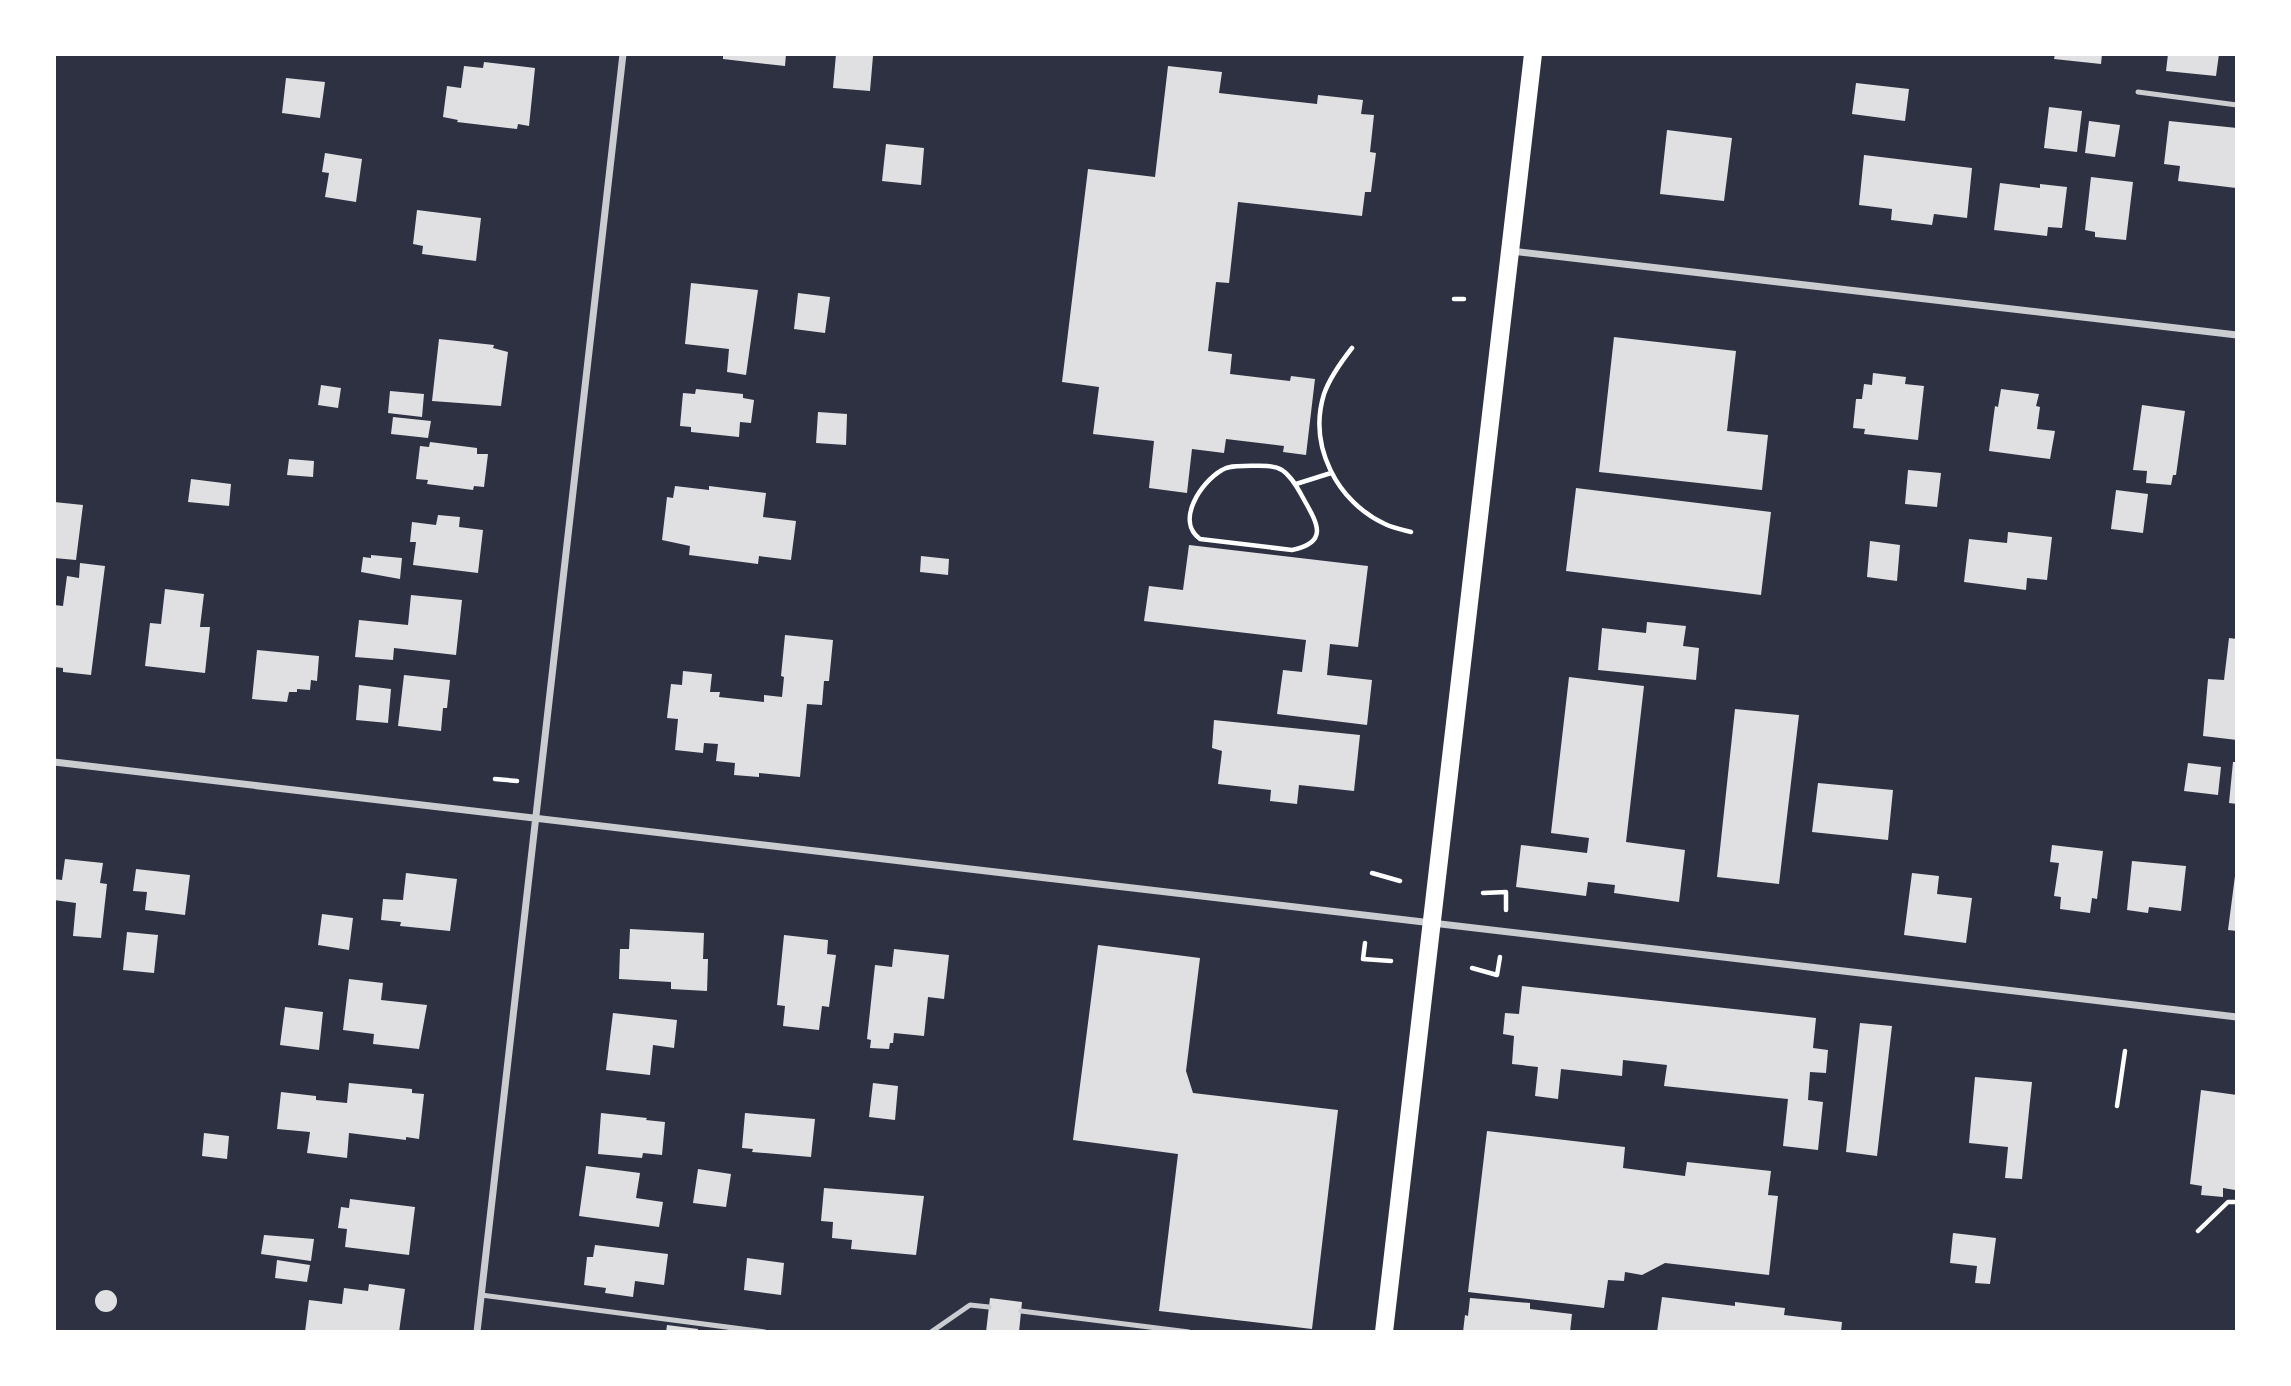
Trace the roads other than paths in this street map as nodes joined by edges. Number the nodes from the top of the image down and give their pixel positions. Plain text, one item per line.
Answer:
1 (623, 54) edge
2 (1533, 54) edge
3 (2138, 92) dead end
4 (2237, 105) edge
5 (1510, 251) junction
6 (2237, 335) edge
7 (54, 762) edge
8 (536, 818) junction
9 (1432, 923) junction
10 (2237, 1017) edge
11 (481, 1295) junction
12 (989, 1307) dead end
13 (1021, 1311) dead end
14 (477, 1332) edge
15 (765, 1332) edge
16 (931, 1332) edge
17 (1189, 1332) edge
18 (1384, 1332) edge

1 - 8 street
2 - 5 main road
3 - 4 lane
5 - 6 street
5 - 9 main road
7 - 8 street
8 - 9 street
8 - 11 street
9 - 10 street
9 - 18 main road
11 - 14 street
11 - 15 lane
12 - 16 lane
13 - 17 lane

